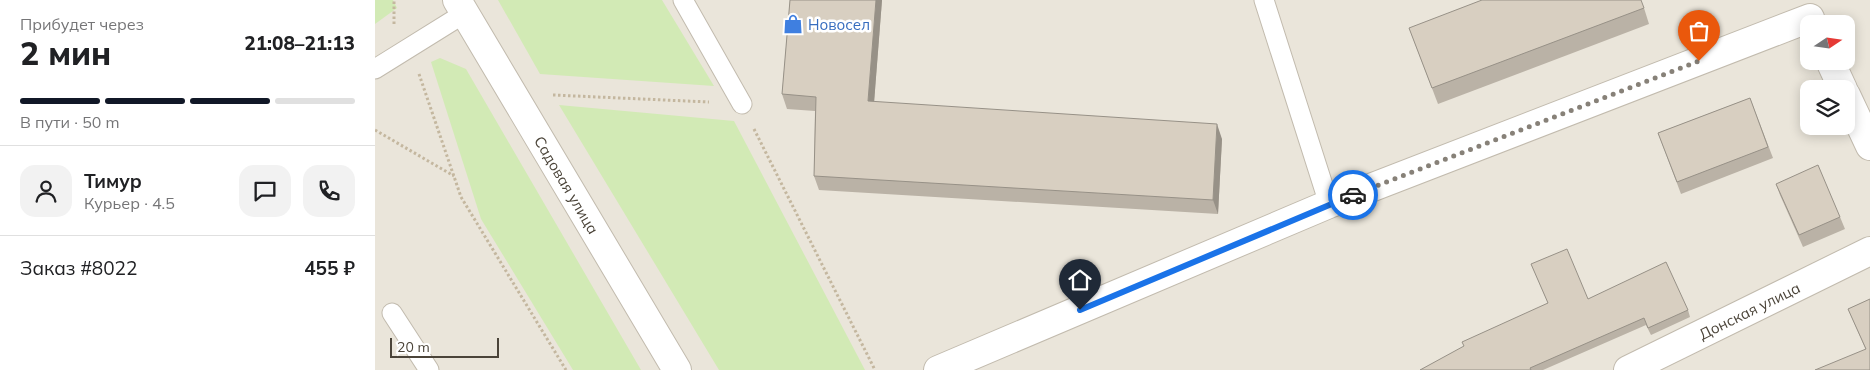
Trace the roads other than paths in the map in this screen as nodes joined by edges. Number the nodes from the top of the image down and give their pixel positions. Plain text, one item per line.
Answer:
1 (683, 0) edge
2 (1264, 0) edge
3 (461, 7) edge
4 (1800, 25) edge
5 (375, 69) edge
6 (742, 104) road end
7 (1855, 115) edge
8 (1870, 146) edge
9 (1329, 204) junction
10 (1870, 251) edge
11 (392, 314) dead end
12 (429, 370) edge
13 (677, 370) edge
14 (938, 370) edge
15 (1628, 370) edge

1 - 6 lane
2 - 9 lane
3 - 5 lane
3 - 13 street, Садовая улица
4 - 9 street
7 - 8 street
9 - 14 street
10 - 15 street, Донская улица
11 - 12 lane

